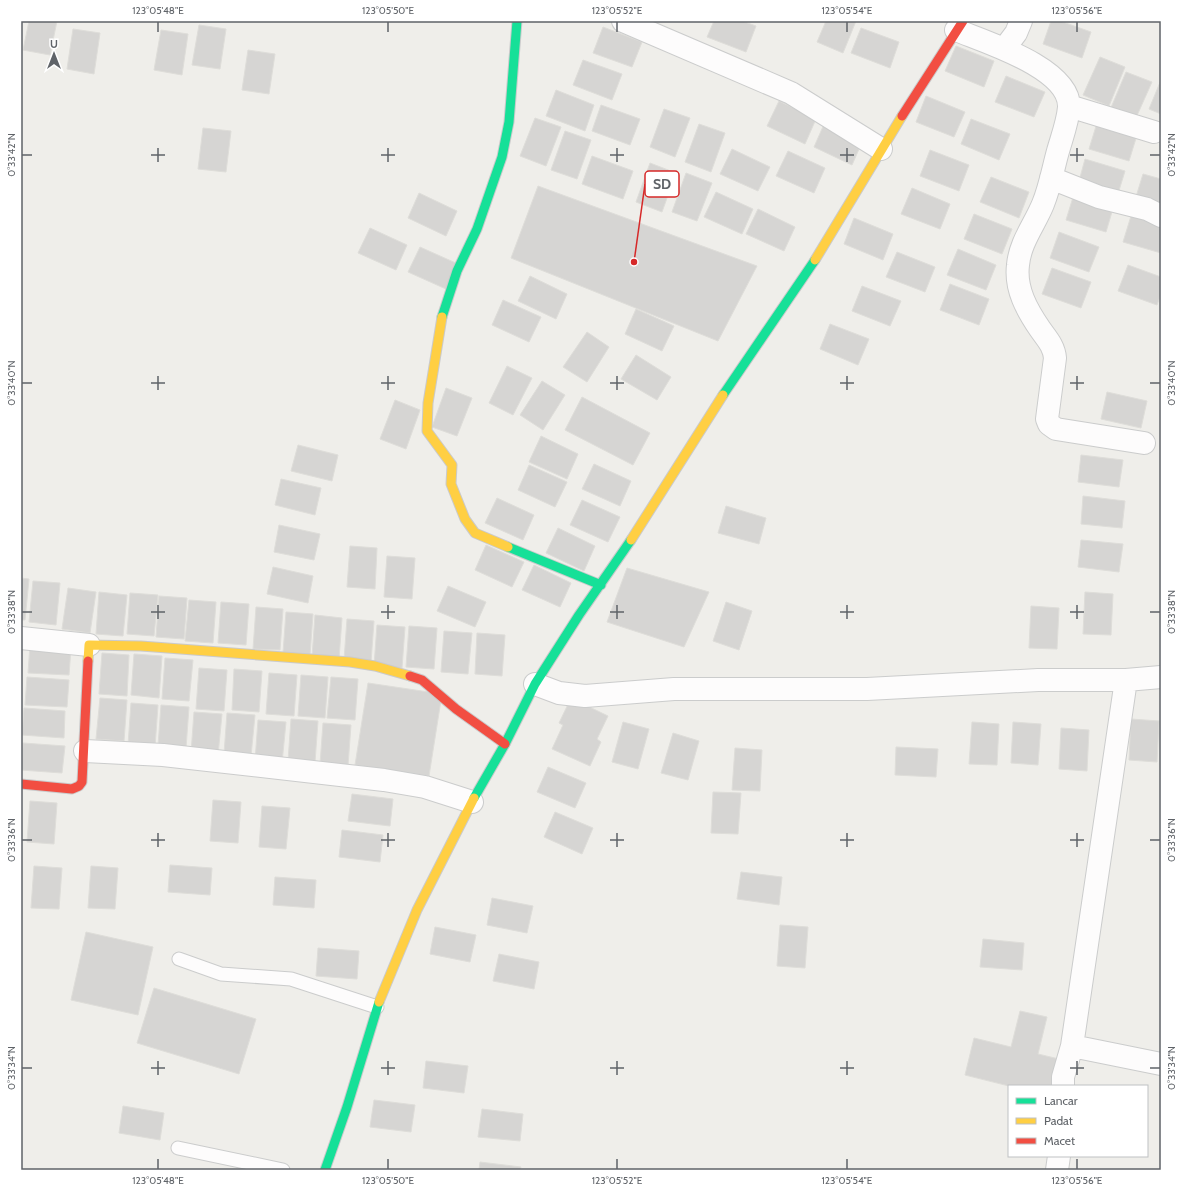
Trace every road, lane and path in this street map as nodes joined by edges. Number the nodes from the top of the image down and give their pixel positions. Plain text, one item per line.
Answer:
1 (517, 21) edge
2 (623, 21) edge
3 (1021, 21) edge
4 (959, 26) edge
5 (1004, 49) junction
6 (1069, 106) junction
7 (1154, 132) dead end
8 (881, 149) junction
9 (1051, 178) junction
10 (1161, 216) edge
11 (1144, 443) dead end
12 (601, 585) junction
13 (21, 638) edge
14 (89, 645) junction
15 (1161, 677) edge
16 (1126, 680) junction
17 (535, 684) junction
18 (505, 744) junction
19 (85, 751) junction
20 (21, 784) edge
21 (472, 802) junction
22 (179, 959) dead end
23 (377, 1007) junction
24 (1072, 1046) junction
25 (1161, 1064) edge
26 (1063, 1085) edge
27 (178, 1148) dead end
28 (1059, 1157) edge
29 (283, 1170) edge
30 (325, 1170) edge
31 (1057, 1170) edge

1 - 12 street
2 - 8 street
3 - 5 street
4 - 5 street
4 - 8 street
5 - 6 street
6 - 7 street
6 - 9 street
8 - 12 street
9 - 10 street
9 - 11 street
12 - 17 street
13 - 14 street
14 - 18 street
14 - 19 street
15 - 16 street
16 - 17 street
16 - 24 street
17 - 18 street
18 - 21 street
19 - 20 street
19 - 21 street
21 - 23 street
22 - 23 lane
23 - 30 street
24 - 25 street
24 - 26 street
27 - 29 lane
28 - 31 street

